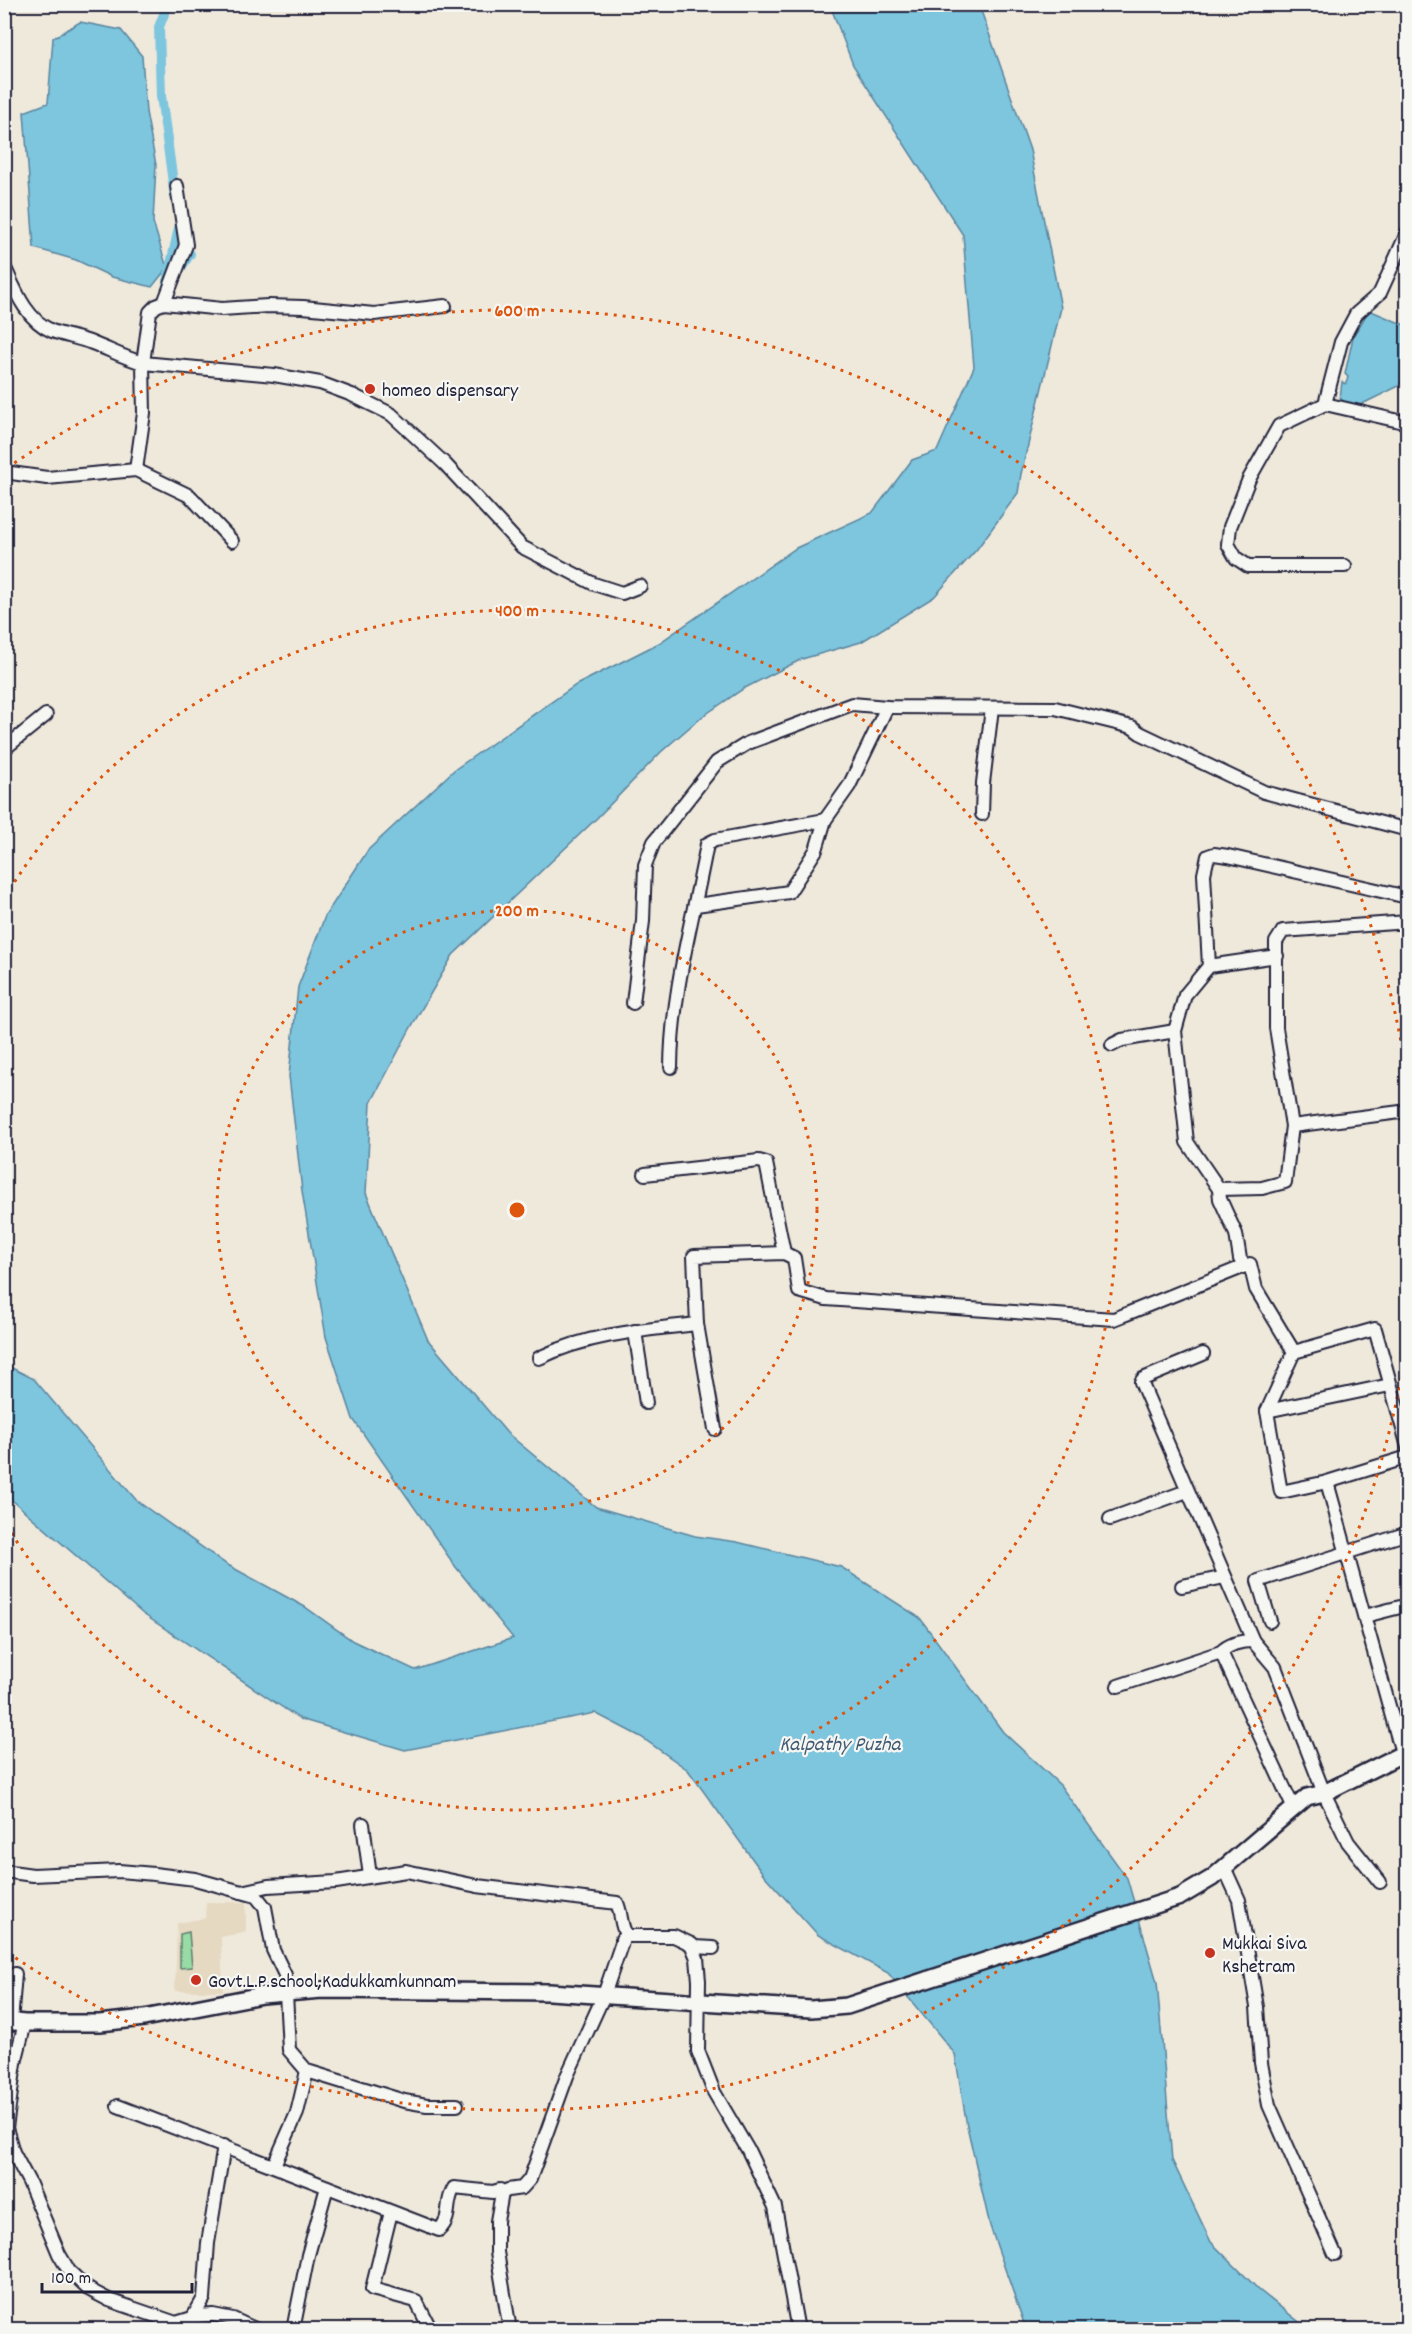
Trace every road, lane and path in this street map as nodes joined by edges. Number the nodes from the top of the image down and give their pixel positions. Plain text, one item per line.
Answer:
1 (177, 186) dead end
2 (1407, 231) edge
3 (5, 269) edge
4 (164, 303) junction
5 (445, 306) dead end
6 (144, 363) junction
7 (1325, 404) junction
8 (1407, 423) edge
9 (135, 470) junction
10 (4, 472) edge
11 (232, 540) dead end
12 (1344, 566) dead end
13 (640, 586) dead end
14 (887, 707) junction
15 (992, 708) junction
16 (46, 715) dead end
17 (4, 749) edge
18 (982, 814) dead end
19 (825, 820) junction
20 (1407, 830) edge
21 (1407, 894) edge
22 (696, 905) junction
23 (1407, 922) edge
24 (1277, 956) junction
25 (1209, 966) junction
26 (633, 1003) dead end
27 (1175, 1031) junction
28 (1112, 1045) dead end
29 (671, 1067) dead end
30 (1407, 1111) edge
31 (1292, 1126) junction
32 (645, 1174) dead end
33 (1219, 1189) junction
34 (784, 1253) junction
35 (1245, 1266) junction
36 (697, 1324) junction
37 (635, 1331) junction
38 (1294, 1352) junction
39 (1203, 1354) dead end
40 (539, 1358) dead end
41 (1390, 1385) junction
42 (646, 1403) dead end
43 (1267, 1411) junction
44 (715, 1429) dead end
45 (1407, 1447) edge
46 (1407, 1457) edge
47 (1328, 1482) junction
48 (1187, 1491) junction
49 (1110, 1519) dead end
50 (1407, 1533) edge
51 (1347, 1554) junction
52 (1225, 1577) junction
53 (1182, 1586) dead end
54 (1407, 1605) edge
55 (1365, 1617) junction
56 (1270, 1621) dead end
57 (1253, 1641) junction
58 (1221, 1652) junction
59 (1118, 1686) dead end
60 (1405, 1752) edge
61 (1323, 1793) junction
62 (1294, 1809) junction
63 (363, 1824) dead end
64 (1224, 1868) junction
65 (4, 1871) edge
66 (370, 1876) junction
67 (1380, 1882) dead end
68 (241, 1892) junction
69 (622, 1939) dead end
70 (691, 1944) junction
71 (713, 1948) dead end
72 (15, 1974) dead end
73 (286, 1993) junction
74 (604, 1995) junction
75 (700, 2003) junction
76 (14, 2022) edge
77 (10, 2064) edge
78 (307, 2071) junction
79 (457, 2105) dead end
80 (118, 2106) dead end
81 (224, 2146) junction
82 (4, 2162) edge
83 (18, 2162) junction
84 (274, 2165) junction
85 (327, 2187) junction
86 (500, 2190) dead end
87 (391, 2212) junction
88 (1335, 2254) dead end
89 (192, 2319) junction
90 (257, 2330) edge
91 (294, 2330) edge
92 (431, 2330) edge
93 (510, 2330) edge
94 (798, 2330) edge

1 - 4 street
2 - 7 street
3 - 6 street
4 - 5 street
4 - 6 street
6 - 9 street
6 - 13 street
7 - 8 street
7 - 12 street
9 - 10 street
9 - 11 street
14 - 15 street
14 - 19 street
14 - 26 street
15 - 18 street
15 - 20 street
16 - 17 street
19 - 22 street
19 - 22 street
21 - 25 street
22 - 29 street
23 - 24 street
24 - 25 street
24 - 31 street
25 - 27 street
27 - 28 street
27 - 33 street
30 - 31 street
31 - 33 street
32 - 34 street
33 - 35 street
34 - 35 street
34 - 36 street
35 - 38 street
36 - 37 street
36 - 44 street
37 - 40 street
37 - 42 street
38 - 41 street
38 - 43 street
39 - 48 street
41 - 43 street
41 - 45 street
43 - 47 street
46 - 47 street
47 - 51 street
48 - 49 street
48 - 52 street
50 - 51 street
51 - 55 street
51 - 56 street
52 - 53 street
52 - 57 street
54 - 55 street
55 - 60 street
57 - 58 street
57 - 61 street
58 - 59 street
58 - 62 street
60 - 61 main road
61 - 62 main road
61 - 67 street
62 - 64 main road
63 - 66 street
64 - 75 main road
64 - 88 street
65 - 68 street
66 - 68 street
66 - 70 street
68 - 73 street
69 - 74 street
70 - 71 street
70 - 75 street
72 - 76 street
73 - 74 main road
73 - 76 main road
73 - 78 street
74 - 75 main road
74 - 93 street
75 - 94 street
76 - 77 street
77 - 83 street
78 - 79 street
78 - 84 street
80 - 81 street
81 - 84 street
81 - 89 street
82 - 83 street
83 - 89 street
84 - 85 street
85 - 87 street
85 - 91 street
86 - 87 street
87 - 92 street
89 - 90 street

